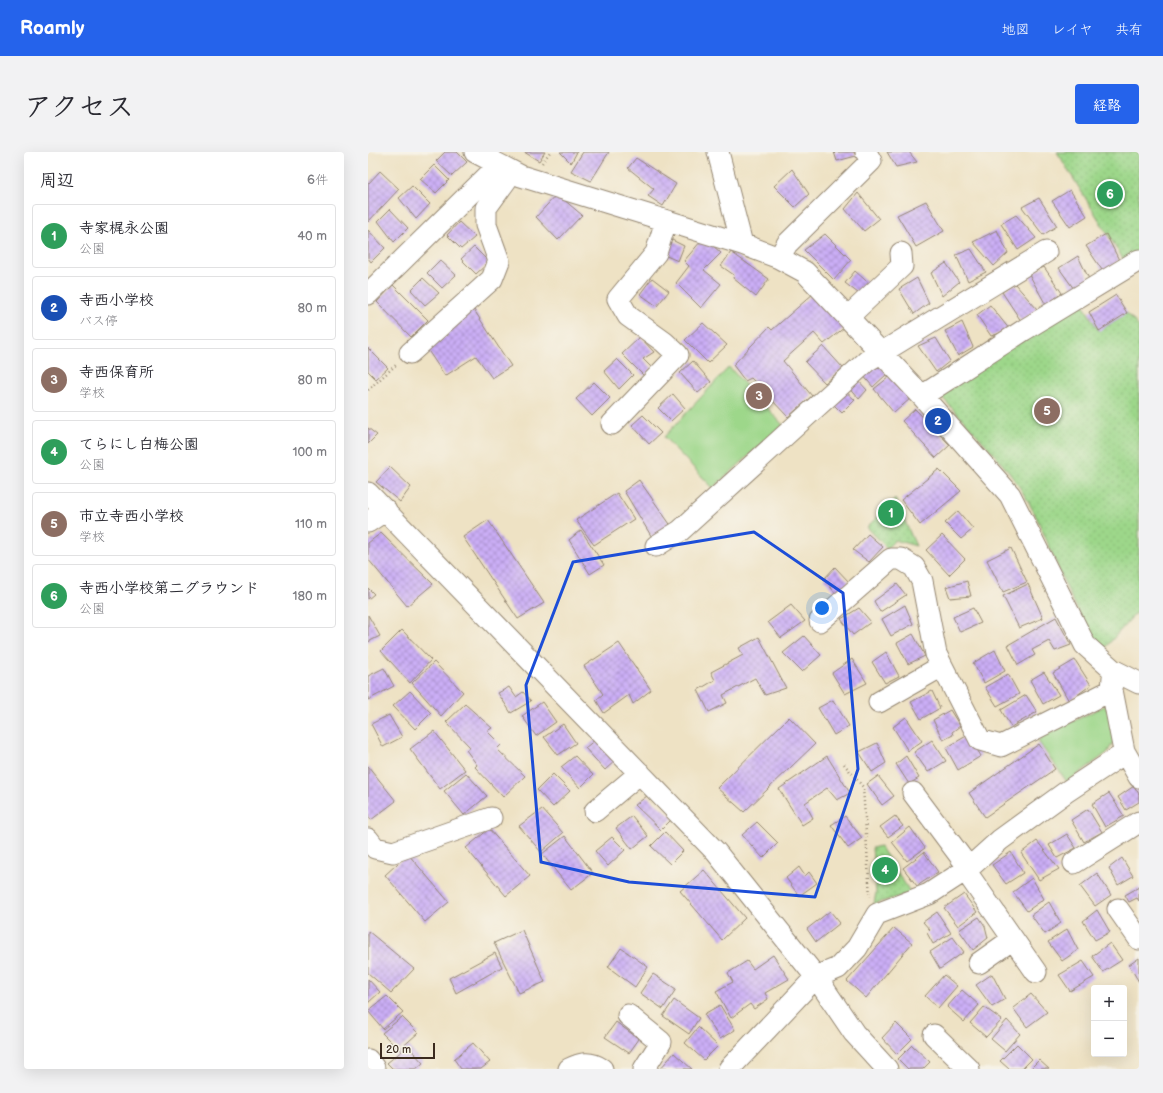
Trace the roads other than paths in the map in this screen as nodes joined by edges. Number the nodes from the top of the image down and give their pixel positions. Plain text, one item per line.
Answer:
1 (475, 152) edge
2 (718, 152) edge
3 (866, 152) edge
4 (506, 168) junction
5 (666, 221) junction
6 (742, 244) junction
7 (1046, 252) dead end
8 (901, 253) dead end
9 (779, 258) junction
10 (1139, 260) edge
11 (368, 294) edge
12 (848, 317) junction
13 (410, 353) road end
14 (881, 353) junction
15 (922, 396) junction
16 (612, 424) dead end
17 (368, 493) edge
18 (386, 510) junction
19 (368, 522) edge
20 (656, 546) dead end
21 (820, 621) dead end
22 (942, 666) junction
23 (1113, 670) junction
24 (1139, 683) edge
25 (1112, 690) junction
26 (879, 702) dead end
27 (1125, 753) junction
28 (640, 773) junction
29 (1139, 777) edge
30 (913, 793) dead end
31 (595, 811) dead end
32 (491, 818) dead end
33 (1139, 822) edge
34 (370, 845) edge
35 (1074, 863) dead end
36 (967, 869) junction
37 (1118, 909) dead end
38 (1013, 939) junction
39 (1139, 939) edge
40 (979, 963) dead end
41 (1036, 972) dead end
42 (816, 978) junction
43 (628, 1015) dead end
44 (934, 1035) dead end
45 (368, 1060) edge
46 (373, 1069) edge
47 (569, 1069) edge
48 (602, 1069) edge
49 (644, 1069) edge
50 (729, 1069) edge
51 (887, 1069) edge
52 (969, 1069) edge

1 - 4 street
2 - 6 street
3 - 9 street
4 - 5 street
4 - 11 street
4 - 13 street
5 - 6 street
5 - 16 street
6 - 9 street
7 - 14 street
8 - 12 street
9 - 12 street
10 - 15 street
12 - 14 street
14 - 15 street
14 - 20 street
15 - 23 street
17 - 18 street
18 - 19 street
18 - 28 street
21 - 22 street
22 - 25 street
22 - 26 street
23 - 24 street
23 - 25 street
25 - 27 street
27 - 29 street
27 - 36 street
28 - 31 street
28 - 42 street
30 - 36 street
32 - 34 street
33 - 35 street
36 - 38 street
36 - 42 street
37 - 39 street
38 - 40 street
38 - 41 street
42 - 50 street
42 - 51 street
43 - 49 street
44 - 52 street
45 - 46 street
47 - 48 street

